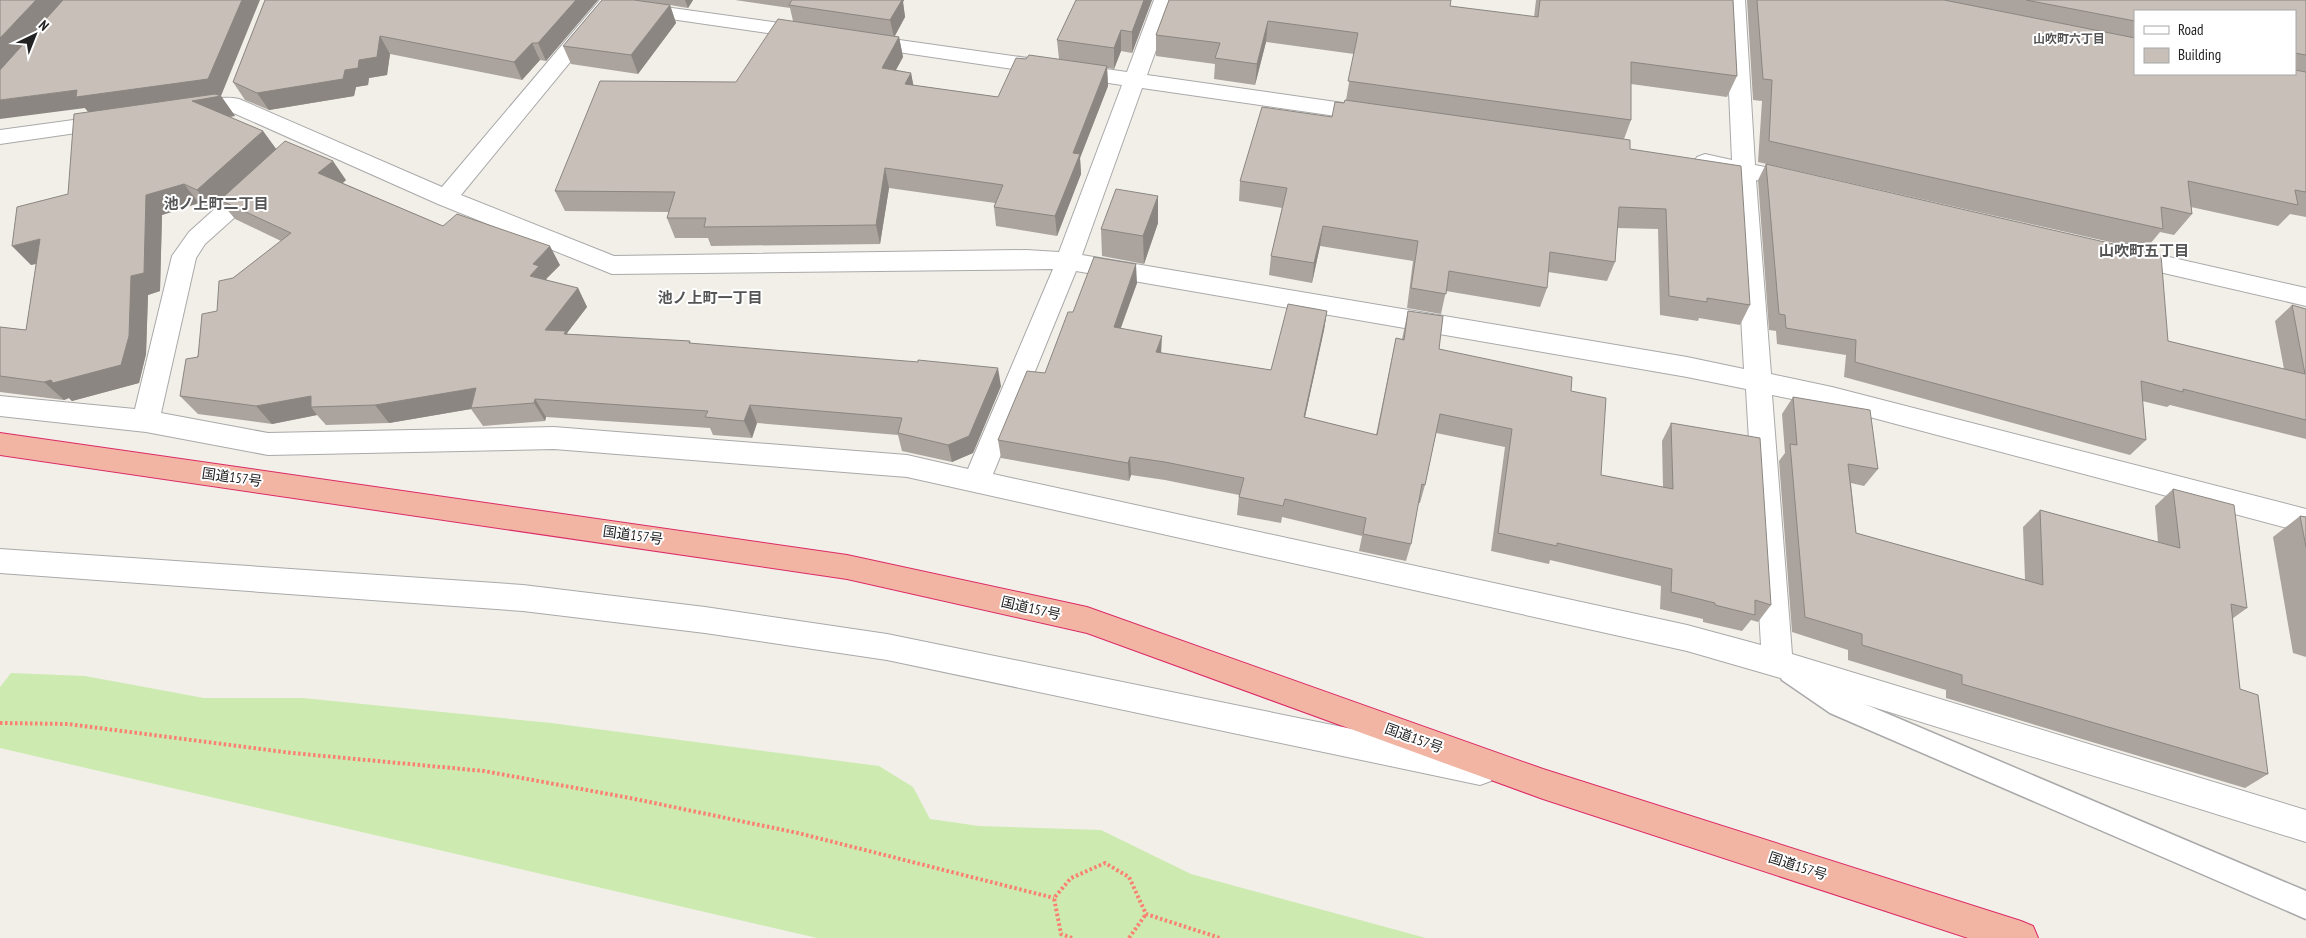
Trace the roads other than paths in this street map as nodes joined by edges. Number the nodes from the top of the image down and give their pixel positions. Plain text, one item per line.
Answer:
1 (1164, 0) edge
2 (1735, 0) edge
3 (609, 2) edge
4 (1134, 80) junction
5 (173, 112) edge
6 (1390, 116) edge
7 (135, 118) edge
8 (0, 137) edge
9 (308, 137) junction
10 (1685, 159) edge
11 (1744, 168) junction
12 (1822, 186) edge
13 (446, 198) junction
14 (2103, 250) edge
15 (1068, 261) junction
16 (2306, 297) edge
17 (1759, 382) junction
18 (0, 406) edge
19 (146, 421) junction
20 (0, 444) edge
21 (976, 482) junction
22 (2306, 520) edge
23 (0, 561) edge
24 (1777, 663) junction
25 (1543, 784) junction
26 (2306, 826) edge
27 (2306, 905) edge
28 (2022, 938) edge

1 - 4 street
2 - 11 street
3 - 4 street
3 - 13 street
4 - 6 street
4 - 15 street
5 - 9 street
7 - 8 street
9 - 13 street
9 - 19 street
10 - 11 street
11 - 12 street
11 - 17 street
13 - 15 street
14 - 16 street
15 - 17 street
15 - 21 street
17 - 22 street
17 - 24 street
18 - 19 street
19 - 21 street
20 - 25 highway, 国道157号
21 - 24 street
23 - 25 street
24 - 26 street
24 - 27 lane
25 - 28 highway, 国道157号

